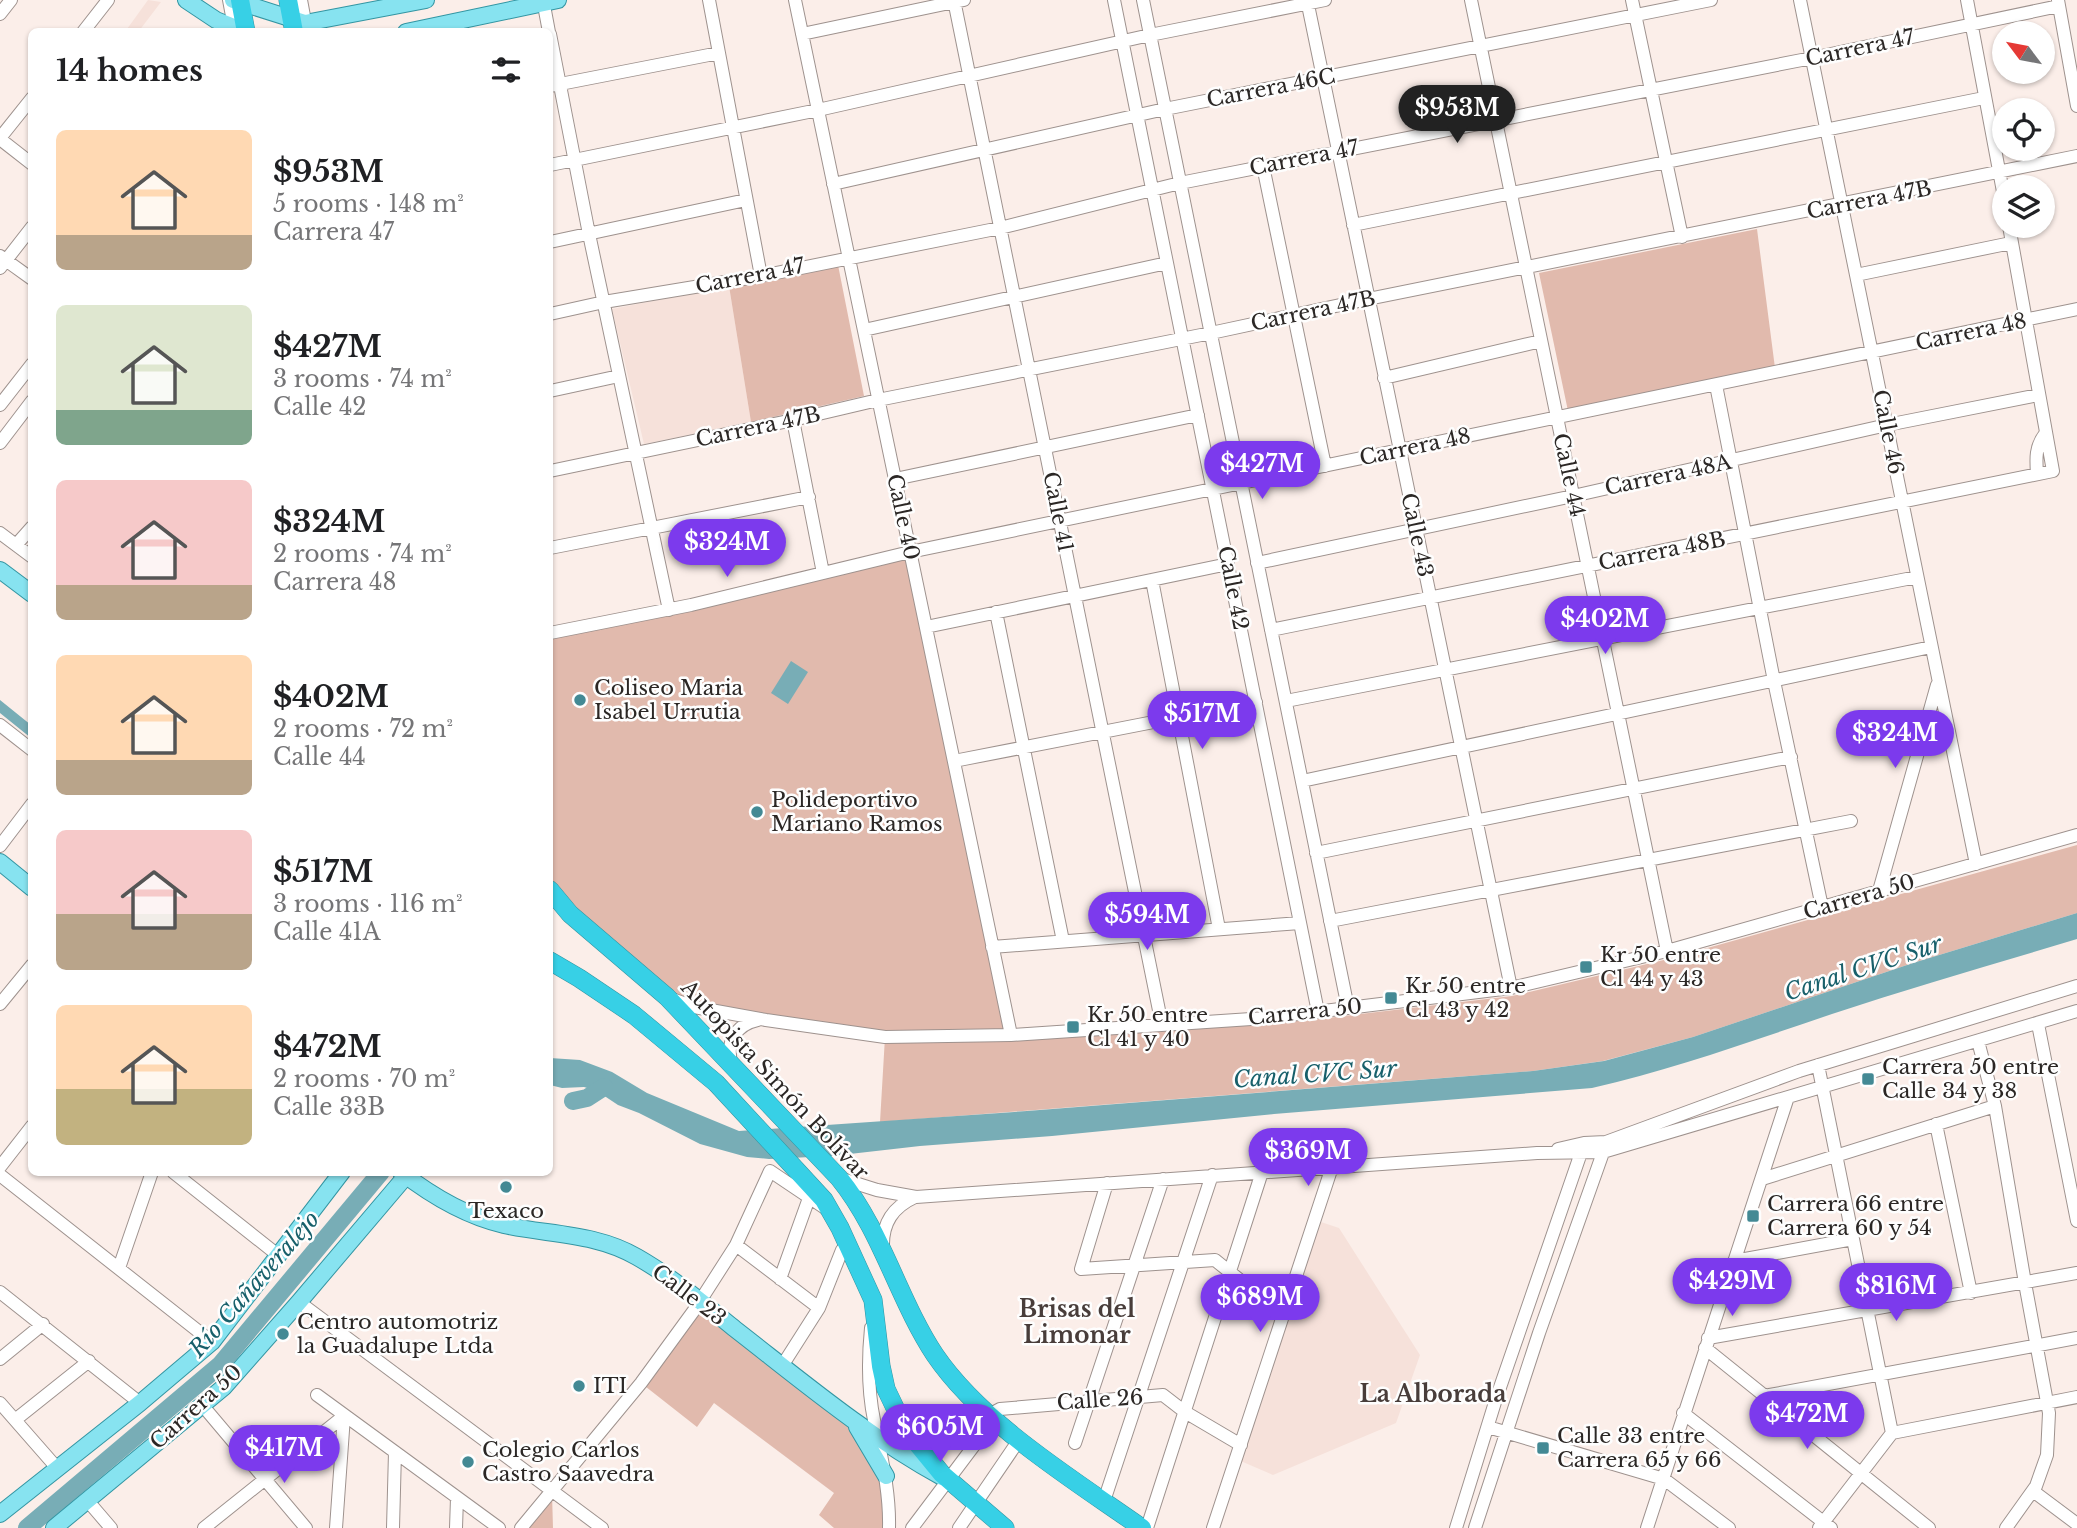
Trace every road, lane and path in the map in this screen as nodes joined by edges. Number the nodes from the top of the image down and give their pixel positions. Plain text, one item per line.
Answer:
1 (11, 0) edge
2 (108, 0) edge
3 (186, 0) edge
4 (288, 0) edge
5 (301, 0) edge
6 (426, 0) edge
7 (709, 0) edge
8 (795, 0) edge
9 (1114, 0) edge
10 (1143, 0) edge
11 (1325, 0) edge
12 (1471, 0) edge
13 (1632, 0) edge
14 (1711, 0) edge
15 (1800, 0) edge
16 (1967, 0) edge
17 (236, 1) edge
18 (548, 1) edge
19 (957, 1) edge
20 (1307, 2) edge
21 (2059, 3) edge
22 (388, 4) edge
23 (0, 14) edge
24 (1635, 15) junction
25 (1972, 25) junction
26 (299, 27) edge
27 (91, 28) edge
28 (233, 28) edge
29 (240, 28) edge
30 (425, 28) edge
31 (549, 28) edge
32 (802, 34) junction
33 (1150, 35) junction
34 (1123, 42) junction
35 (1480, 46) junction
36 (719, 53) junction
37 (1812, 58) junction
38 (969, 75) junction
39 (1322, 78) junction
40 (555, 85) edge
41 (1651, 90) junction
42 (1984, 98) junction
43 (28, 103) edge
44 (2077, 106) edge
45 (1165, 109) junction
46 (818, 110) junction
47 (1137, 116) junction
48 (1496, 121) junction
49 (734, 127) junction
50 (1827, 131) junction
51 (0, 139) edge
52 (985, 151) junction
53 (1338, 152) junction
54 (2077, 156) edge
55 (574, 159) junction
56 (28, 161) edge
57 (1667, 162) junction
58 (553, 164) edge
59 (1263, 166) junction
60 (2000, 174) junction
61 (1180, 183) junction
62 (833, 184) junction
63 (1152, 190) junction
64 (1511, 193) junction
65 (746, 200) junction
66 (1842, 205) junction
67 (1353, 225) junction
68 (1000, 228) junction
69 (28, 232) edge
70 (589, 233) junction
71 (1682, 237) junction
72 (2010, 238) edge
73 (553, 241) edge
74 (2011, 243) junction
75 (848, 257) junction
76 (2, 261) edge
77 (1167, 263) junction
78 (1526, 268) junction
79 (1856, 275) junction
80 (761, 276) junction
81 (28, 277) edge
82 (1014, 297) junction
83 (1368, 299) junction
84 (604, 302) junction
85 (2077, 309) edge
86 (553, 313) edge
87 (1294, 315) junction
88 (2024, 320) junction
89 (864, 330) junction
90 (1211, 333) junction
91 (1182, 338) junction
92 (1541, 341) junction
93 (1872, 353) junction
94 (28, 369) edge
95 (1029, 369) junction
96 (619, 376) junction
97 (1384, 378) junction
98 (1716, 385) junction
99 (553, 390) edge
100 (2038, 395) junction
101 (878, 400) junction
102 (0, 405) edge
103 (28, 406) edge
104 (1198, 415) junction
105 (1557, 418) junction
106 (793, 420) junction
107 (1886, 425) junction
108 (2045, 434) junction
109 (0, 443) edge
110 (1044, 446) junction
111 (1399, 451) junction
112 (635, 453) junction
113 (1730, 462) junction
114 (1325, 466) junction
115 (553, 470) edge
116 (2037, 474) junction
117 (895, 479) junction
118 (1241, 483) junction
119 (1213, 489) junction
120 (1573, 496) junction
121 (809, 497) junction
122 (1902, 502) junction
123 (1059, 521) junction
124 (651, 528) junction
125 (1415, 530) junction
126 (28, 532) edge
127 (0, 533) edge
128 (1746, 534) junction
129 (16, 545) junction
130 (553, 547) edge
131 (910, 552) junction
132 (28, 554) edge
133 (1257, 562) junction
134 (1228, 564) junction
135 (1587, 566) junction
136 (0, 570) edge
137 (822, 573) junction
138 (1917, 578) junction
139 (1152, 580) junction
140 (28, 591) edge
141 (1075, 596) junction
142 (1429, 598) junction
143 (1759, 608) junction
144 (669, 610) junction
145 (996, 612) junction
146 (926, 626) junction
147 (1271, 630) junction
148 (553, 632) edge
149 (1603, 639) junction
150 (1931, 647) junction
151 (1444, 670) junction
152 (1774, 681) junction
153 (1938, 682) junction
154 (1286, 701) junction
155 (1256, 702) junction
156 (1618, 714) junction
157 (1178, 717) junction
158 (0, 725) edge
159 (1102, 732) junction
160 (28, 747) edge
161 (1024, 747) junction
162 (1460, 747) junction
163 (1791, 757) junction
164 (954, 761) junction
165 (1302, 780) junction
166 (1633, 789) junction
167 (28, 809) edge
168 (1475, 821) junction
169 (1851, 821) dead end
170 (1807, 828) junction
171 (2077, 835) edge
172 (0, 846) edge
173 (1316, 853) junction
174 (1648, 859) junction
175 (0, 862) edge
176 (1976, 864) junction
177 (28, 885) edge
178 (1489, 890) junction
179 (1879, 891) junction
180 (553, 894) edge
181 (553, 899) edge
182 (1822, 907) junction
183 (570, 914) junction
184 (1330, 921) junction
185 (1300, 923) junction
186 (1219, 929) junction
187 (1144, 935) junction
188 (1063, 941) junction
189 (992, 947) junction
190 (1667, 951) junction
191 (553, 963) edge
192 (28, 970) edge
193 (2077, 986) edge
194 (1511, 988) junction
195 (667, 997) junction
196 (0, 1003) edge
197 (1348, 1008) junction
198 (2077, 1011) edge
199 (1318, 1012) junction
200 (766, 1020) junction
201 (2038, 1024) junction
202 (1162, 1025) junction
203 (1011, 1035) junction
204 (1978, 1041) junction
205 (1818, 1065) junction
206 (732, 1066) junction
207 (1823, 1086) junction
208 (1788, 1097) junction
209 (1995, 1106) junction
210 (1936, 1124) junction
211 (28, 1131) edge
212 (1605, 1147) junction
213 (1582, 1148) junction
214 (1836, 1156) junction
215 (0, 1167) edge
216 (1332, 1167) junction
217 (834, 1172) junction
218 (1262, 1172) junction
219 (0, 1175) edge
220 (1212, 1175) junction
221 (151, 1176) edge
222 (178, 1176) edge
223 (339, 1176) edge
224 (401, 1176) edge
225 (406, 1176) edge
226 (1163, 1179) junction
227 (1762, 1179) junction
228 (1107, 1183) junction
229 (916, 1197) junction
230 (809, 1198) junction
231 (831, 1211) junction
232 (2077, 1221) edge
233 (1853, 1239) junction
234 (736, 1245) junction
235 (848, 1246) junction
236 (883, 1249) junction
237 (279, 1256) junction
238 (1734, 1261) junction
239 (1183, 1262) junction
240 (1134, 1266) junction
241 (119, 1268) junction
242 (1229, 1273) junction
243 (2077, 1273) edge
244 (780, 1279) junction
245 (2025, 1283) junction
246 (0, 1292) edge
247 (1971, 1293) junction
248 (1289, 1299) junction
249 (873, 1300) junction
250 (700, 1301) junction
251 (299, 1302) junction
252 (819, 1308) junction
253 (1867, 1312) junction
254 (43, 1324) junction
255 (2077, 1338) edge
256 (212, 1342) junction
257 (1706, 1343) junction
258 (2036, 1346) junction
259 (0, 1359) edge
260 (89, 1361) junction
261 (782, 1366) junction
262 (1880, 1375) junction
263 (317, 1395) dead end
264 (1765, 1396) junction
265 (1139, 1397) junction
266 (2077, 1397) edge
267 (1089, 1401) junction
268 (0, 1403) edge
269 (140, 1403) junction
270 (203, 1406) junction
271 (2048, 1408) junction
272 (1185, 1412) junction
273 (1683, 1413) junction
274 (344, 1416) junction
275 (991, 1417) junction
276 (15, 1420) junction
277 (851, 1420) junction
278 (1488, 1427) junction
279 (1506, 1432) junction
280 (1892, 1433) junction
281 (878, 1437) junction
282 (1019, 1440) junction
283 (1075, 1443) dead end
284 (1241, 1445) junction
285 (395, 1452) junction
286 (1479, 1454) junction
287 (1498, 1457) junction
288 (57, 1468) junction
289 (1862, 1474) junction
290 (886, 1476) junction
291 (265, 1479) junction
292 (1664, 1479) junction
293 (948, 1480) junction
294 (2033, 1491) junction
295 (552, 1493) junction
296 (457, 1498) junction
297 (88, 1500) junction
298 (1104, 1501) junction
299 (975, 1504) junction
300 (0, 1514) edge
301 (2077, 1524) edge
302 (1825, 1526) edge
303 (54, 1528) edge
304 (111, 1528) edge
305 (204, 1528) edge
306 (306, 1528) edge
307 (336, 1528) edge
308 (393, 1528) edge
309 (456, 1528) edge
310 (499, 1528) edge
311 (522, 1528) edge
312 (602, 1528) edge
313 (889, 1528) edge
314 (912, 1528) edge
315 (958, 1528) edge
316 (1004, 1528) edge
317 (1144, 1528) edge
318 (1213, 1528) edge
319 (1455, 1528) edge
320 (1475, 1528) edge
321 (1647, 1528) edge
322 (1729, 1528) edge
323 (1929, 1528) edge
324 (2006, 1528) edge

1 - 23 street
2 - 27 street
3 - 28 main road
4 - 26 highway
5 - 26 street
6 - 22 main road
7 - 36 street
8 - 32 street, Calle 40
9 - 34 street, Calle 42
10 - 33 street, Calle 42
11 - 20 street
12 - 35 street, Calle 44
13 - 24 street
14 - 24 street, Carrera 46C
15 - 37 street, Calle 46
16 - 25 street
17 - 26 main road
17 - 29 highway
18 - 30 main road
18 - 31 street
19 - 32 street
19 - 38 street, Calle 41
20 - 33 street
20 - 39 street, Calle 43
21 - 25 street, Carrera 47
21 - 44 street
22 - 26 main road
24 - 35 street, Carrera 46C
24 - 41 street
25 - 37 street, Carrera 47
25 - 42 street
32 - 46 street, Calle 40
33 - 34 street
33 - 45 street, Calle 42
34 - 38 street
34 - 47 street, Calle 42
35 - 39 street, Carrera 46C
35 - 48 street, Calle 44
36 - 40 street
36 - 49 street
37 - 41 street, Carrera 47
37 - 50 street, Calle 46
38 - 46 street
38 - 52 street, Calle 41
39 - 45 street, Carrera 46C
39 - 53 street, Calle 43
40 - 55 street
41 - 48 street, Carrera 47
41 - 57 street
42 - 50 street
42 - 60 street
43 - 51 street
45 - 47 street, Carrera 46C
45 - 61 street, Calle 42
46 - 49 street
46 - 62 street, Calle 40
47 - 52 street, Carrera 46C
47 - 63 street, Calle 42
48 - 53 street, Carrera 47
48 - 64 street, Calle 44
49 - 55 street
49 - 65 street
50 - 57 street
50 - 66 street, Calle 46
51 - 56 street
52 - 62 street, Carrera 46C
52 - 68 street, Calle 41
53 - 59 street, Carrera 47
53 - 67 street, Calle 43
54 - 60 street, Carrera 47B
55 - 58 street
55 - 70 street
57 - 64 street
57 - 71 street
59 - 61 street, Carrera 47
59 - 87 street
60 - 66 street, Carrera 47B
61 - 63 street, Carrera 47
61 - 90 street, Calle 42
62 - 75 street, Calle 40
63 - 68 street, Carrera 47
63 - 77 street, Calle 42
64 - 67 street
64 - 78 street, Calle 44
65 - 70 street
65 - 80 street
66 - 71 street, Carrera 47B
66 - 79 street, Calle 46
67 - 83 street, Calle 43
68 - 75 street, Carrera 47
68 - 82 street, Calle 41
69 - 76 street
70 - 73 street
70 - 84 street
71 - 78 street, Carrera 47B
72 - 74 street
74 - 79 street
74 - 88 street
75 - 80 street, Carrera 47
75 - 89 street, Calle 40
76 - 81 street
77 - 82 street
77 - 91 street, Calle 42
78 - 83 street, Carrera 47B
78 - 92 street, Calle 44
79 - 93 street, Calle 46
80 - 84 street, Carrera 47
82 - 89 street
82 - 95 street, Calle 41
83 - 87 street, Carrera 47B
83 - 97 street, Calle 43
84 - 86 street, Carrera 47
84 - 96 street
85 - 88 street, Carrera 48
87 - 90 street, Carrera 47B
87 - 114 street
88 - 93 street, Carrera 48
88 - 100 street
89 - 101 street, Calle 40
90 - 91 street, Carrera 47B
90 - 118 street, Calle 42
91 - 95 street, Carrera 47B
91 - 104 street, Calle 42
92 - 97 street
92 - 105 street, Calle 44
93 - 98 street, Carrera 48
93 - 107 street, Calle 46
94 - 102 street
95 - 101 street, Carrera 47B
95 - 110 street, Calle 41
96 - 99 street
96 - 112 street
97 - 111 street, Calle 43
98 - 105 street, Carrera 48
98 - 113 street
100 - 107 street, Carrera 48A
100 - 108 street
101 - 106 street, Carrera 47B
101 - 117 street, Calle 40
103 - 109 street
104 - 110 street
104 - 119 street, Calle 42
105 - 111 street, Carrera 48
105 - 120 street, Calle 44
106 - 112 street, Carrera 47B
106 - 121 street
107 - 113 street, Carrera 48A
107 - 122 street, Calle 46
108 - 116 street
108 - 116 street, Carrera 48B
110 - 117 street
110 - 123 street, Calle 41
111 - 114 street, Carrera 48
111 - 125 street, Calle 43
112 - 115 street, Carrera 47B
112 - 124 street
113 - 120 street, Carrera 48A
113 - 128 street
114 - 118 street, Carrera 48
116 - 122 street, Carrera 48B
117 - 131 street, Calle 40
118 - 119 street, Carrera 48
118 - 133 street, Calle 42
119 - 123 street, Carrera 48
119 - 134 street, Calle 42
120 - 125 street, Carrera 48A
120 - 135 street, Calle 44
121 - 124 street
121 - 137 street
122 - 128 street, Carrera 48B
122 - 138 street, Calle 46
123 - 131 street, Carrera 48
123 - 141 street, Calle 41
124 - 130 street
124 - 144 street
125 - 133 street, Carrera 48A
125 - 142 street, Calle 43
126 - 129 street
127 - 129 street
128 - 135 street, Carrera 48B
128 - 143 street
129 - 132 street
131 - 137 street, Carrera 48
131 - 146 street, Calle 40
133 - 147 street, Calle 42
134 - 139 street
134 - 155 street, Calle 42
135 - 142 street, Carrera 48B
135 - 149 street, Calle 44
136 - 140 main road
137 - 144 street, Carrera 48
138 - 143 street
138 - 150 street, Calle 46
139 - 141 street
139 - 157 street
141 - 145 street
141 - 159 street, Calle 41
142 - 147 street, Carrera 48B
142 - 151 street, Calle 43
143 - 149 street
143 - 152 street
144 - 148 street, Carrera 48
145 - 146 street
145 - 161 street
146 - 164 street, Calle 40
147 - 154 street, Calle 42
149 - 151 street
149 - 156 street, Calle 44
150 - 152 street
150 - 153 street, Calle 46
151 - 154 street
151 - 162 street, Calle 43
152 - 156 street
152 - 163 street
153 - 176 street, Calle 46
153 - 179 street
154 - 165 street, Calle 42
155 - 157 street
155 - 185 street, Calle 42
156 - 162 street
156 - 166 street, Calle 44
157 - 159 street
157 - 186 street
158 - 160 street
159 - 161 street
159 - 187 street, Calle 41
161 - 164 street
161 - 188 street
162 - 165 street
162 - 168 street, Calle 43
163 - 166 street
163 - 170 street
164 - 189 street, Calle 40
165 - 173 street, Calle 42
166 - 168 street
166 - 174 street, Calle 44
167 - 172 street
168 - 173 street
168 - 178 street, Calle 43
169 - 170 street
170 - 174 street
170 - 182 street
171 - 176 street, Carrera 50
173 - 184 street, Calle 42
174 - 178 street
174 - 190 street, Calle 44
175 - 177 main road
176 - 179 street, Carrera 50
178 - 184 street
178 - 194 street, Calle 43
179 - 182 street, Carrera 50
180 - 183 highway, Autopista Simón Bolívar
181 - 183 main road
182 - 190 street, Carrera 50
183 - 195 highway, Autopista Simón Bolívar
184 - 197 street, Calle 42
185 - 186 street
185 - 199 street, Calle 42
186 - 187 street
187 - 188 street
187 - 202 street, Calle 41
188 - 189 street
189 - 203 street, Calle 40
190 - 194 street, Carrera 50
191 - 231 highway
192 - 196 street
193 - 205 street
194 - 197 street, Carrera 50
195 - 200 street, Carrera 50
195 - 206 highway, Autopista Simón Bolívar
197 - 199 street, Carrera 50
198 - 201 street
199 - 202 street, Carrera 50
200 - 203 street, Carrera 50
200 - 206 street
201 - 204 street
201 - 232 street
202 - 203 street, Carrera 50
204 - 207 street
204 - 209 street
205 - 207 street
205 - 212 street
206 - 217 highway, Autopista Simón Bolívar
207 - 208 street
207 - 214 street
208 - 212 street
208 - 227 street
209 - 210 street
209 - 245 street
210 - 214 street
210 - 247 street
211 - 215 street
212 - 213 street
212 - 279 street
213 - 216 street
213 - 278 street
214 - 227 street
214 - 233 street
216 - 218 street
216 - 248 street
217 - 229 street
217 - 236 highway, Autopista Simón Bolívar
218 - 220 street
218 - 242 street
219 - 241 street
220 - 226 street
220 - 239 street
221 - 241 street
222 - 237 street
223 - 237 main road, Carrera 50
224 - 251 main road, Carrera 50
225 - 250 main road, Calle 23
226 - 228 street
226 - 240 street
227 - 238 street
228 - 229 street
228 - 240 street
229 - 236 street
230 - 231 street
230 - 234 street
230 - 244 street
231 - 235 highway
233 - 238 street
233 - 253 street
234 - 244 street
234 - 250 street
235 - 249 highway
235 - 252 street
236 - 275 highway, Autopista Simón Bolívar
237 - 256 main road, Carrera 50
238 - 257 street
239 - 240 street
239 - 242 street
239 - 265 street
240 - 267 street
241 - 256 street
242 - 248 street
242 - 272 street
243 - 245 street
244 - 252 street
245 - 247 street
245 - 258 street
246 - 254 street
247 - 253 street
248 - 284 street
249 - 281 street
249 - 293 highway
250 - 261 main road, Calle 23
250 - 295 street
251 - 270 main road, Carrera 50
251 - 295 street
252 - 261 street
253 - 257 street
253 - 262 street
254 - 259 street
254 - 260 street
255 - 258 street
256 - 269 main road, Carrera 50
257 - 264 street
257 - 273 street
258 - 262 street
258 - 271 street
260 - 269 street
260 - 276 street
261 - 277 main road, Calle 23
262 - 264 street
262 - 280 street
263 - 274 street
264 - 289 street
265 - 267 street, Calle 26
265 - 272 street, Calle 26
265 - 298 street
266 - 271 street
267 - 275 street, Calle 26
267 - 283 street
268 - 276 street
269 - 288 main road, Carrera 50
270 - 291 street
270 - 297 main road, Carrera 50
271 - 280 street
271 - 294 street
272 - 284 street, Calle 26
272 - 317 street
273 - 292 street
273 - 302 street
274 - 285 street
274 - 291 street
274 - 307 street
275 - 282 highway, Autopista Simón Bolívar
275 - 293 street
276 - 288 street
277 - 281 main road, Calle 23
277 - 290 main road
278 - 279 street
278 - 286 street
279 - 287 street
279 - 292 street
280 - 289 street
281 - 290 street
281 - 293 main road, Calle 23
282 - 298 highway, Autopista Simón Bolívar
282 - 299 street
284 - 318 street
285 - 296 street
285 - 308 street
286 - 287 street
286 - 319 street
287 - 320 street
288 - 300 main road, Carrera 50
289 - 302 street
289 - 323 street
290 - 313 street
291 - 305 street
291 - 306 street
292 - 321 street
292 - 322 street
293 - 299 highway
293 - 314 street
294 - 301 street
294 - 324 street
295 - 311 street
295 - 312 street
296 - 309 street
296 - 310 street
297 - 303 main road, Carrera 50
297 - 304 street
298 - 317 highway, Autopista Simón Bolívar
299 - 315 street
299 - 316 highway

